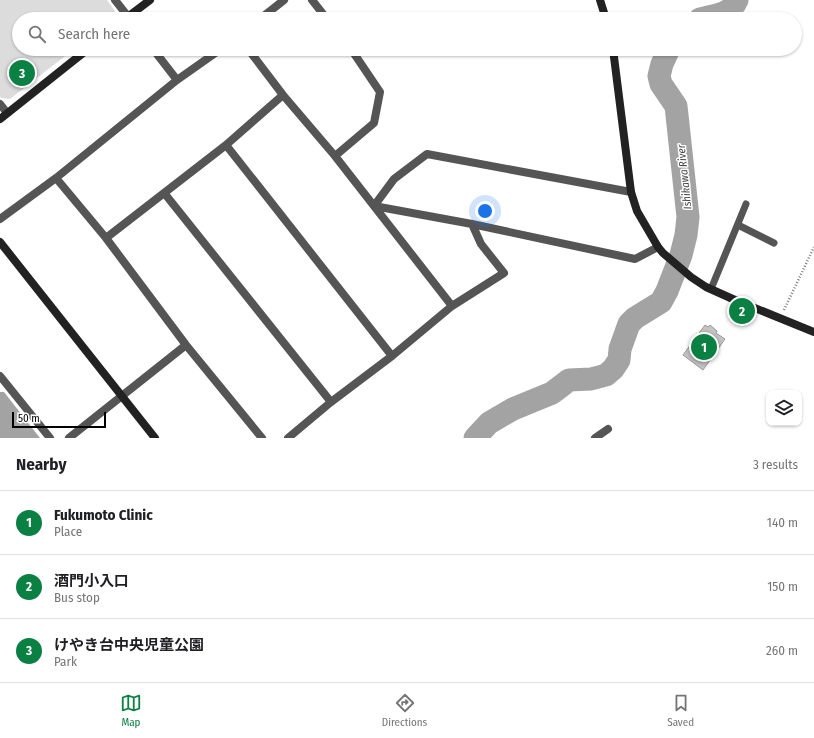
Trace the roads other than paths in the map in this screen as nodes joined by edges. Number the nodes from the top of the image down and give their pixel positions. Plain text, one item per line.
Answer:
1 (115, 0) edge
2 (150, 0) edge
3 (284, 0) edge
4 (312, 0) edge
5 (600, 0) edge
6 (124, 12) edge
7 (135, 12) edge
8 (269, 12) edge
9 (321, 12) edge
10 (604, 12) edge
11 (79, 56) edge
12 (158, 56) edge
13 (211, 56) edge
14 (253, 56) edge
15 (356, 56) edge
16 (614, 56) edge
17 (177, 80) junction
18 (283, 95) junction
19 (0, 104) edge
20 (7, 113) junction
21 (0, 119) edge
22 (226, 145) junction
23 (335, 156) junction
24 (56, 178) junction
25 (630, 192) junction
26 (165, 194) junction
27 (746, 204) dead end
28 (374, 206) junction
29 (0, 219) edge
30 (472, 224) junction
31 (738, 225) junction
32 (106, 238) junction
33 (0, 242) edge
34 (774, 243) dead end
35 (661, 250) junction
36 (711, 289) junction
37 (452, 306) junction
38 (814, 332) edge
39 (186, 345) junction
40 (392, 356) junction
41 (1, 378) edge
42 (122, 396) junction
43 (331, 402) junction
44 (608, 429) dead end
45 (50, 438) edge
46 (69, 438) edge
47 (155, 438) edge
48 (262, 438) edge
49 (288, 438) edge
50 (595, 438) edge

1 - 6 street
2 - 7 street
3 - 8 street
4 - 9 street
5 - 10 street
11 - 20 street
12 - 17 street
13 - 17 street
14 - 18 street
15 - 23 street
16 - 25 street
17 - 24 street
18 - 22 street
18 - 23 street
19 - 20 street
20 - 21 street
22 - 26 street
22 - 40 street
23 - 28 street
24 - 29 street
24 - 32 street
25 - 28 street
25 - 35 street
26 - 32 street
26 - 43 street
27 - 31 lane
28 - 30 street
28 - 37 street
30 - 35 street
30 - 37 street
31 - 34 lane
31 - 36 lane
32 - 39 street
33 - 42 street
35 - 36 street
36 - 38 street
37 - 40 street
39 - 42 street
39 - 48 street
40 - 43 street
41 - 45 street
42 - 46 street
42 - 47 street
43 - 49 street
44 - 50 street

